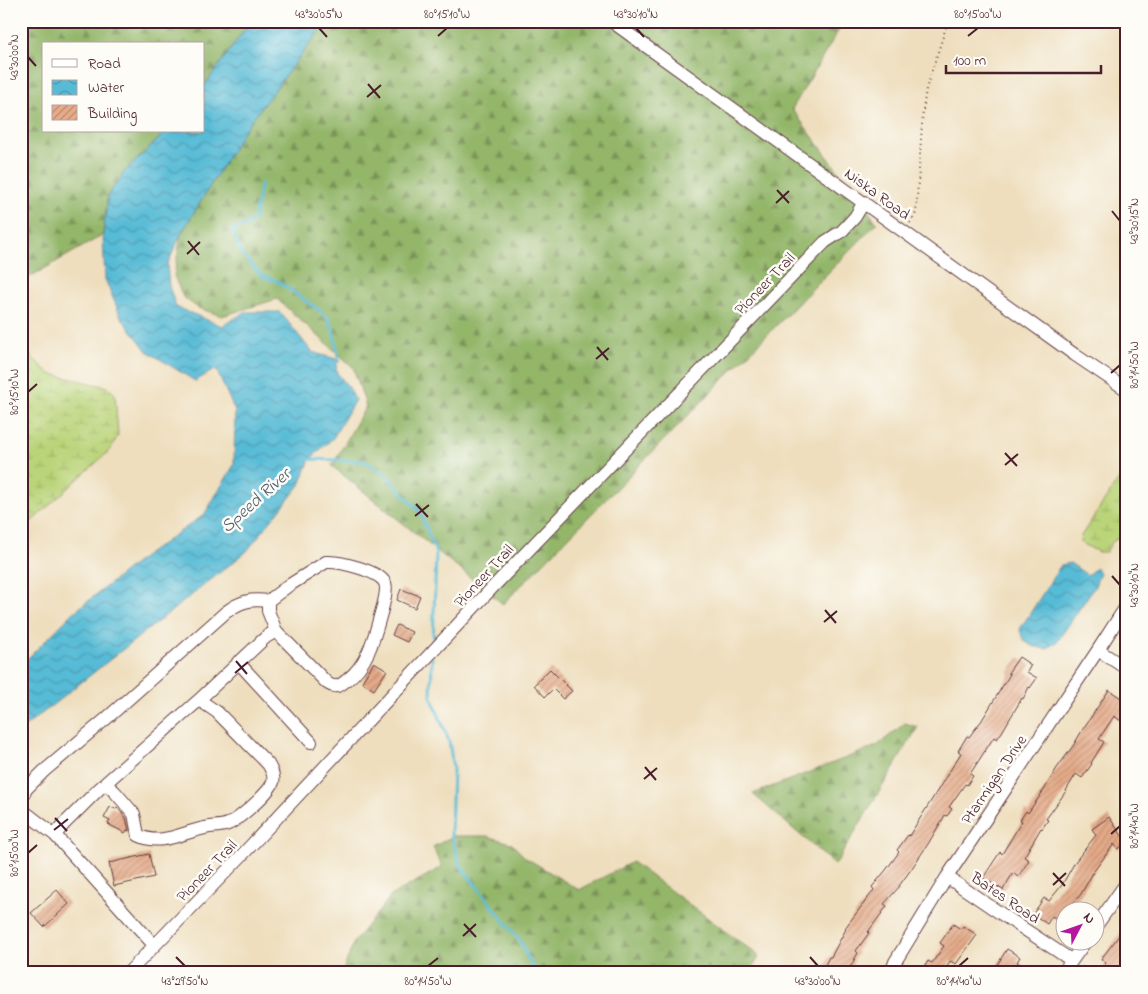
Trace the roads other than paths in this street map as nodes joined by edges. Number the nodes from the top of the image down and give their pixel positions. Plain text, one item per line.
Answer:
1 (611, 21) edge
2 (864, 202) junction
3 (1127, 390) edge
4 (268, 601) junction
5 (1127, 605) edge
6 (276, 631) junction
7 (1098, 650) junction
8 (238, 662) junction
9 (1127, 669) edge
10 (199, 700) junction
11 (311, 742) dead end
12 (106, 784) junction
13 (21, 800) edge
14 (21, 809) edge
15 (55, 836) junction
16 (947, 877) junction
17 (1127, 882) edge
18 (1106, 912) edge
19 (154, 946) junction
20 (1077, 952) edge
21 (1071, 960) junction
22 (128, 973) edge
23 (891, 973) edge
24 (1063, 973) edge

1 - 2 street, Niska Road
2 - 3 street, Niska Road
2 - 19 street, Pioneer Trail
4 - 6 street
4 - 6 street
4 - 13 street
5 - 7 street, Ptarmigan Drive
6 - 8 street
7 - 9 street
7 - 16 street, Ptarmigan Drive
8 - 10 street
8 - 11 street
10 - 12 street
10 - 12 street
12 - 15 street
14 - 15 street
15 - 19 street
16 - 21 street, Bates Road
16 - 23 street, Ptarmigan Drive
17 - 18 street
19 - 22 street, Pioneer Trail
20 - 21 street
21 - 24 street

